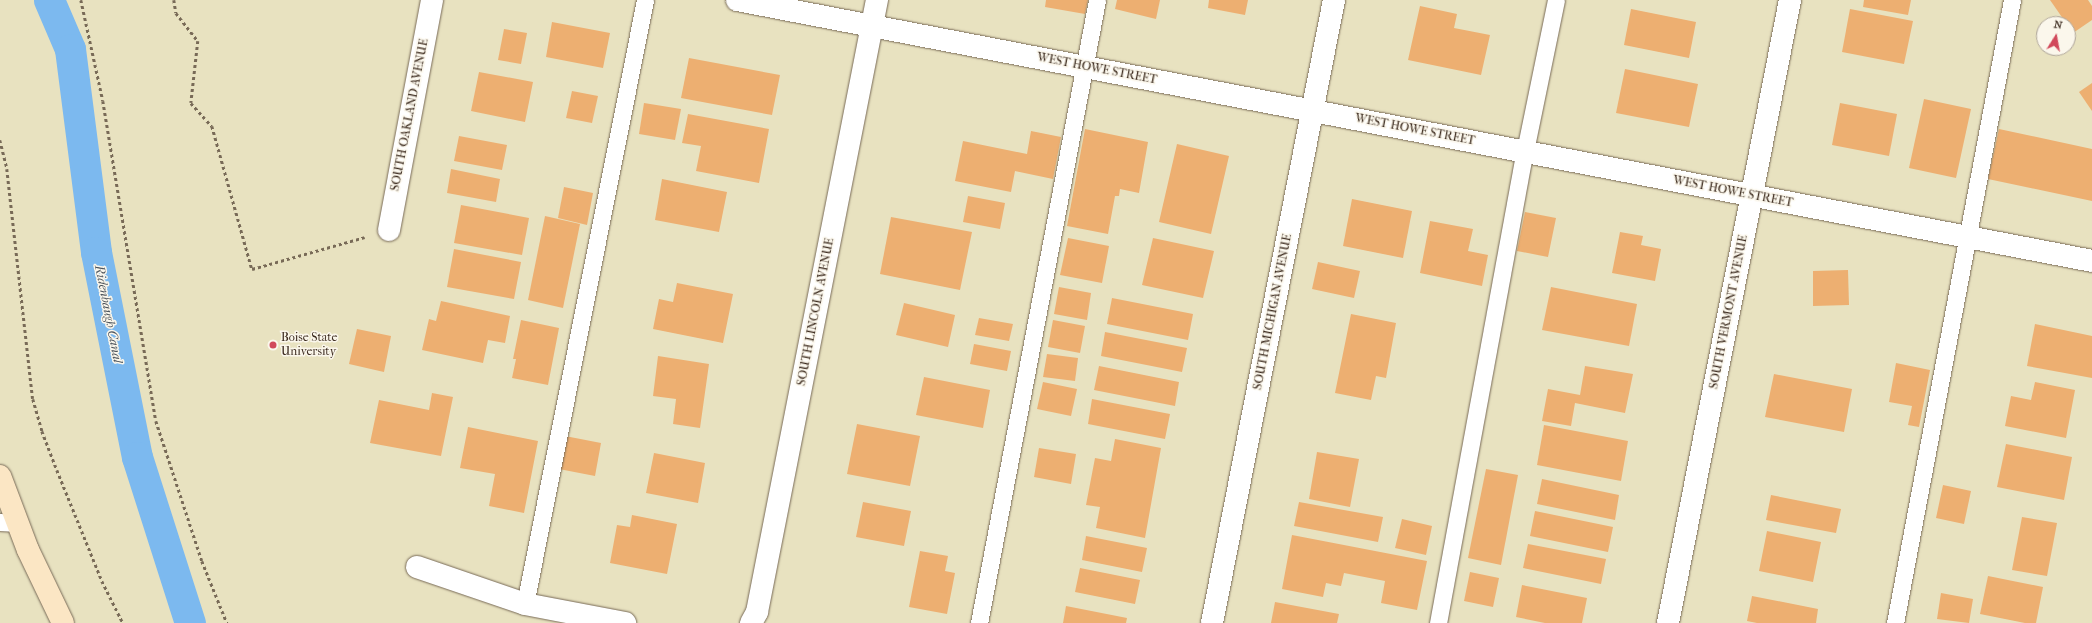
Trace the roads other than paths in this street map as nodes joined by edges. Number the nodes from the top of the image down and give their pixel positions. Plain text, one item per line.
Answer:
1 (432, 0) edge
2 (645, 0) edge
3 (737, 0) edge
4 (877, 0) edge
5 (1097, 0) edge
6 (1334, 0) edge
7 (1556, 0) edge
8 (1790, 0) edge
9 (2012, 0) edge
10 (872, 26) junction
11 (1084, 66) junction
12 (1312, 110) junction
13 (1525, 151) junction
14 (1752, 195) junction
15 (389, 230) road end
16 (1969, 237) junction
17 (2092, 261) edge
18 (0, 476) edge
19 (9, 523) edge
20 (417, 567) dead end
21 (525, 604) junction
22 (63, 623) edge
23 (625, 623) edge
24 (751, 623) edge
25 (979, 623) edge
26 (1212, 623) edge
27 (1438, 623) edge
28 (1668, 623) edge
29 (1895, 623) edge

1 - 15 street, SOUTH OAKLAND AVENUE
2 - 21 lane
3 - 10 street, WEST HOWE STREET
4 - 10 street, SOUTH LINCOLN AVENUE
5 - 11 lane
6 - 12 street, SOUTH MICHIGAN AVENUE
7 - 13 lane
8 - 14 street, SOUTH VERMONT AVENUE
9 - 16 lane
10 - 11 street, WEST HOWE STREET
10 - 24 street, SOUTH LINCOLN AVENUE
11 - 12 street, WEST HOWE STREET
11 - 25 lane
12 - 13 street, WEST HOWE STREET
12 - 26 street, SOUTH MICHIGAN AVENUE
13 - 14 street, WEST HOWE STREET
13 - 27 lane
14 - 16 street, WEST HOWE STREET
14 - 28 street, SOUTH VERMONT AVENUE
16 - 17 street, WEST HOWE STREET
16 - 29 lane
18 - 19 main road
19 - 22 main road
20 - 21 street
21 - 23 street

